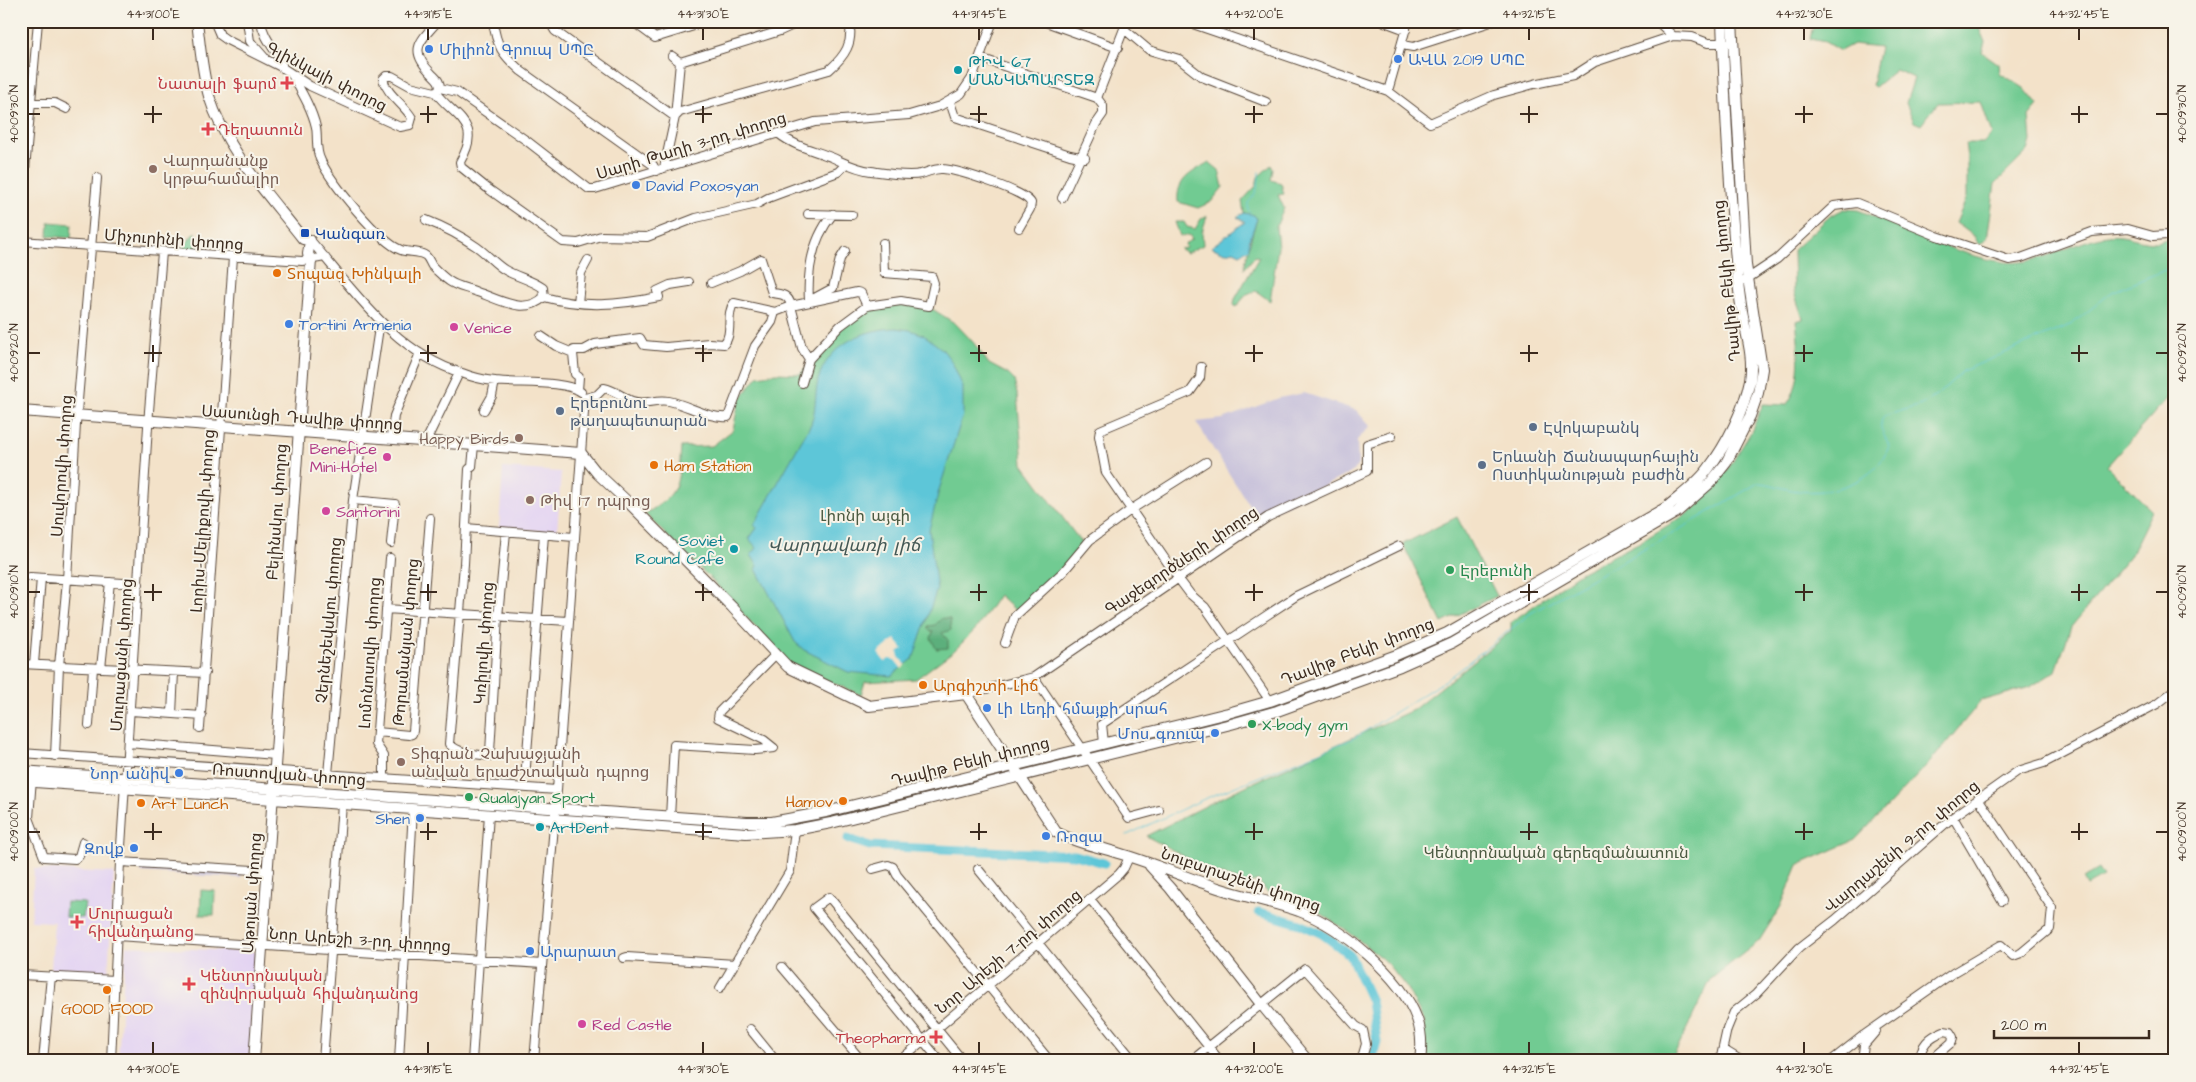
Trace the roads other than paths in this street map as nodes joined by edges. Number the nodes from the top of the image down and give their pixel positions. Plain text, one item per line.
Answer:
1 (38, 21) edge
2 (197, 21) edge
3 (203, 21) edge
4 (214, 21) edge
5 (247, 21) edge
6 (261, 21) edge
7 (493, 21) edge
8 (632, 21) edge
9 (710, 21) edge
10 (797, 21) edge
11 (849, 21) edge
12 (993, 21) edge
13 (1043, 21) edge
14 (1184, 21) edge
15 (1382, 21) edge
16 (1494, 21) edge
17 (1657, 21) edge
18 (1722, 21) edge
19 (1732, 21) edge
20 (548, 22) edge
21 (434, 23) edge
22 (1125, 25) edge
23 (1407, 25) edge
24 (1673, 36) junction
25 (1728, 43) junction
26 (1402, 45) junction
27 (1118, 48) junction
28 (672, 56) dead end
29 (980, 58) junction
30 (267, 60) junction
31 (680, 62) junction
32 (283, 68) junction
33 (292, 75) junction
34 (437, 90) junction
35 (1388, 91) junction
36 (1097, 98) junction
37 (950, 102) junction
38 (1266, 102) dead end
39 (30, 103) junction
40 (67, 108) dead end
41 (675, 117) junction
42 (779, 134) junction
43 (1084, 158) junction
44 (845, 165) junction
45 (664, 168) junction
46 (656, 170) junction
47 (97, 178) dead end
48 (1062, 198) dead end
49 (808, 214) dead end
50 (834, 214) junction
51 (852, 215) dead end
52 (21, 216) edge
53 (426, 220) dead end
54 (1019, 228) dead end
55 (2175, 232) edge
56 (310, 240) junction
57 (21, 241) edge
58 (883, 243) dead end
59 (93, 246) junction
60 (845, 251) dead end
61 (162, 252) junction
62 (234, 257) junction
63 (325, 257) junction
64 (311, 260) junction
65 (588, 260) dead end
66 (1748, 278) junction
67 (689, 282) dead end
68 (711, 283) dead end
69 (1738, 285) junction
70 (544, 297) junction
71 (809, 301) junction
72 (578, 303) junction
73 (791, 306) junction
74 (867, 306) junction
75 (775, 312) junction
76 (380, 321) junction
77 (541, 336) dead end
78 (420, 353) junction
79 (573, 353) junction
80 (809, 360) junction
81 (1201, 367) dead end
82 (459, 373) junction
83 (495, 382) junction
84 (802, 383) dead end
85 (578, 390) junction
86 (585, 398) junction
87 (484, 410) dead end
88 (21, 411) edge
89 (77, 415) junction
90 (148, 420) junction
91 (223, 426) junction
92 (297, 432) junction
93 (362, 436) junction
94 (1392, 436) dead end
95 (391, 439) junction
96 (426, 441) junction
97 (474, 445) junction
98 (584, 456) junction
99 (1206, 462) dead end
100 (354, 500) junction
101 (1132, 509) junction
102 (430, 518) dead end
103 (466, 528) junction
104 (506, 532) junction
105 (544, 535) junction
106 (574, 537) junction
107 (391, 543) dead end
108 (1399, 546) dead end
109 (390, 558) dead end
110 (30, 577) dead end
111 (41, 578) junction
112 (1178, 578) junction
113 (67, 580) junction
114 (110, 582) junction
115 (139, 584) junction
116 (386, 608) junction
117 (422, 611) junction
118 (459, 614) junction
119 (498, 616) junction
120 (538, 618) junction
121 (568, 621) junction
122 (1229, 641) junction
123 (1005, 642) dead end
124 (776, 654) junction
125 (21, 664) edge
126 (34, 664) junction
127 (59, 666) junction
128 (97, 668) junction
129 (134, 670) junction
130 (174, 672) junction
131 (205, 673) junction
132 (1034, 676) junction
133 (2175, 690) edge
134 (966, 694) junction
135 (1270, 701) junction
136 (131, 711) junction
137 (172, 714) junction
138 (202, 716) junction
139 (90, 726) dead end
140 (200, 728) dead end
141 (377, 732) junction
142 (128, 743) junction
143 (1104, 743) junction
144 (1083, 749) junction
145 (216, 750) junction
146 (21, 754) edge
147 (275, 755) junction
148 (55, 756) junction
149 (128, 759) junction
150 (1090, 759) junction
151 (216, 766) junction
152 (526, 766) dead end
153 (1013, 766) junction
154 (274, 770) junction
155 (21, 771) edge
156 (328, 774) junction
157 (32, 776) junction
158 (1020, 776) junction
159 (384, 778) junction
160 (21, 781) edge
161 (126, 782) junction
162 (273, 788) junction
163 (557, 790) junction
164 (1978, 798) junction
165 (272, 799) junction
166 (342, 804) junction
167 (413, 809) junction
168 (1159, 810) dead end
169 (555, 813) junction
170 (489, 814) junction
171 (670, 817) junction
172 (1952, 817) junction
173 (795, 830) junction
174 (83, 842) dead end
175 (1129, 857) junction
176 (120, 862) junction
177 (1147, 863) junction
178 (873, 869) dead end
179 (978, 869) dead end
180 (269, 871) junction
181 (1184, 877) junction
182 (1170, 888) junction
183 (1090, 899) junction
184 (2002, 901) dead end
185 (117, 936) junction
186 (1038, 941) junction
187 (263, 946) junction
188 (331, 950) junction
189 (404, 955) junction
190 (624, 958) dead end
191 (478, 960) junction
192 (542, 964) junction
193 (735, 964) junction
194 (782, 967) dead end
195 (21, 975) edge
196 (51, 976) junction
197 (115, 980) junction
198 (987, 984) junction
199 (1939, 987) dead end
200 (720, 988) dead end
201 (1261, 1004) junction
202 (938, 1028) junction
203 (750, 1029) dead end
204 (923, 1041) junction
205 (1208, 1046) junction
206 (1724, 1050) junction
207 (43, 1061) edge
208 (111, 1061) edge
209 (254, 1061) edge
210 (324, 1061) edge
211 (399, 1061) edge
212 (472, 1061) edge
213 (534, 1061) edge
214 (776, 1061) edge
215 (862, 1061) edge
216 (899, 1061) edge
217 (940, 1061) edge
218 (963, 1061) edge
219 (1050, 1061) edge
220 (1134, 1061) edge
221 (1191, 1061) edge
222 (1220, 1061) edge
223 (1308, 1061) edge
224 (1360, 1061) edge
225 (1420, 1061) edge
226 (1720, 1061) edge
227 (1742, 1061) edge
228 (1831, 1061) edge
229 (1862, 1061) edge
230 (1920, 1061) edge
231 (1930, 1061) edge

1 - 39 street
2 - 56 main road
3 - 56 main road
4 - 30 street, Գլինկայի փողոց
5 - 30 street
6 - 32 street
7 - 46 street
8 - 9 street
10 - 31 street
11 - 41 street
12 - 29 street
13 - 27 street
14 - 35 street
15 - 23 street
16 - 26 street
17 - 24 street
18 - 25 main road, Դավիթ Բեկի փողոց
19 - 25 main road, Դավիթ Բեկի փողոց
20 - 41 street
21 - 34 street
22 - 27 street
22 - 38 street
23 - 26 street
24 - 25 street
24 - 35 street
25 - 66 main road, Դավիթ Բեկի փողոց
25 - 69 main road, Դավիթ Բեկի փողոց
26 - 35 street
27 - 36 street
28 - 31 street
29 - 36 street
29 - 37 street
30 - 32 street, Գլինկայի փողոց
31 - 41 street
32 - 33 street, Գլինկայի փողոց
33 - 34 street, Գլինկայի փողոց
33 - 70 street
34 - 44 street
34 - 46 street, Սարի Թաղի 3-րդ փողոց
36 - 43 street
37 - 42 street, Սարի Թաղի 3-րդ փողոց
37 - 43 street
39 - 40 street
39 - 52 street
41 - 45 street
42 - 44 street
42 - 45 street, Սարի Թաղի 3-րդ փողոց
43 - 48 street
44 - 54 street
45 - 46 street, Սարի Թաղի 3-րդ փողոց
47 - 59 street, Սուվորովի փողոց
49 - 50 street
50 - 51 street
50 - 71 street
53 - 70 street
55 - 66 street
56 - 63 street
56 - 64 main road, Բելինսկու փողոց
57 - 59 street, Միչուրինի փողոց
58 - 74 street
59 - 61 street, Միչուրինի փողոց
59 - 89 street, Սուվորովի փողոց
60 - 71 street
61 - 62 street, Միչուրինի փողոց
61 - 90 street, Մուրացանի փողոց
62 - 64 street, Միչուրինի փողոց
62 - 91 street, Լորիս-Մելիքովի փողոց
63 - 64 street, Միչուրինի փողոց
63 - 76 street
64 - 92 main road, Բելինսկու փողոց
65 - 72 street
66 - 69 street
66 - 150 main road, Դավիթ Բեկի փողոց
67 - 72 street
68 - 73 street
69 - 135 main road, Դավիթ Բեկի փողոց
70 - 72 street
71 - 73 street
71 - 74 street
73 - 75 street
73 - 80 street
74 - 80 street
75 - 79 street
75 - 86 street
76 - 78 street
76 - 93 street, Չերնեշեվսկու փողոց
77 - 79 street
78 - 82 street
78 - 95 street
79 - 85 street
80 - 84 street
81 - 101 street
82 - 83 street
82 - 96 street
83 - 85 street
83 - 87 street
85 - 86 street
86 - 98 street
88 - 89 main road, Սասունցի Դավիթ փողոց
89 - 90 main road, Սասունցի Դավիթ փողոց
89 - 113 street, Սուվորովի փողոց
90 - 91 main road, Սասունցի Դավիթ փողոց
90 - 115 street, Մուրացանի փողոց
91 - 92 main road, Սասունցի Դավիթ փողոց
91 - 131 street, Լորիս-Մելիքովի փողոց
92 - 93 main road, Սասունցի Դավիթ փողոց
92 - 147 main road, Բելինսկու փողոց
93 - 95 main road, Սասունցի Դավիթ փողոց
93 - 100 street, Չերնեշեվսկու փողոց
94 - 112 street, Գաջեգործների փողոց
95 - 96 main road, Սասունցի Դավիթ փողոց
96 - 97 main road, Սասունցի Դավիթ փողոց
97 - 98 main road, Սասունցի Դավիթ փողոց
97 - 103 street
98 - 106 street
98 - 124 main road
99 - 101 street
100 - 107 street
100 - 156 street, Չերնեշեվսկու փողոց
101 - 112 street
101 - 123 street
102 - 117 street, Թորամանյան փողոց
103 - 104 street
103 - 118 street
104 - 105 street
104 - 119 street, Կռիլովի փողոց
105 - 106 street
105 - 120 street
106 - 121 street
108 - 122 street
109 - 116 street, Լոմոնոսովի փողոց
110 - 111 street
111 - 113 street
111 - 126 street
112 - 122 street
112 - 132 street, Գաջեգործների փողոց
113 - 114 street
113 - 127 street, Սուվորովի փողոց
114 - 115 street
114 - 128 street
115 - 129 street, Մուրացանի փողոց
116 - 117 street
116 - 141 street, Լոմոնոսովի փողոց
117 - 118 street
117 - 141 street, Թորամանյան փողոց
118 - 119 street
118 - 119 street, Կռիլովի փողոց
119 - 120 street
120 - 121 street
120 - 152 street
121 - 163 street
122 - 135 street
122 - 143 street
124 - 134 main road
124 - 171 street
125 - 126 street
126 - 127 street
127 - 128 street
127 - 148 street, Սուվորովի փողոց
128 - 129 street
128 - 139 street
129 - 130 street
129 - 136 street, Մուրացանի փողոց
130 - 131 street
130 - 137 street
131 - 138 street, Լորիս-Մելիքովի փողոց
132 - 134 street, Գաջեգործների փողոց
132 - 144 street
133 - 164 street, Վարդաշենի 9-րդ փողոց
134 - 153 main road, Նուբարաշենի փողոց
135 - 143 main road, Դավիթ Բեկի փողոց
136 - 137 street
136 - 142 street, Մուրացանի փողոց
137 - 138 street
138 - 140 street, Լորիս-Մելիքովի փողոց
141 - 159 street, Լոմոնոսովի փողոց
142 - 145 street
142 - 149 street, Մուրացանի փողոց
143 - 144 main road, Դավիթ Բեկի փողոց
144 - 150 street
144 - 153 main road, Դավիթ Բեկի փողոց
145 - 147 street
145 - 151 street
146 - 148 street
147 - 154 main road, Բելինսկու փողոց
148 - 149 street
149 - 151 street
149 - 161 street, Մուրացանի փողոց
150 - 158 main road, Դավիթ Բեկի փողոց
150 - 168 street
151 - 154 street
153 - 158 main road, Նուբարաշենի փողոց
153 - 171 main road, Դավիթ Բեկի փողոց
154 - 156 street
154 - 162 main road, Բելինսկու փողոց
155 - 157 main road, Ռոստովյան փողոց
156 - 159 street
157 - 160 main road, Ռոստովյան փողոց
157 - 161 main road, Ռոստովյան փողոց
157 - 174 street
158 - 173 main road, Դավիթ Բեկի փողոց
158 - 175 main road, Նուբարաշենի փողոց
159 - 163 street
161 - 162 main road, Ռոստովյան փողոց
161 - 165 main road, Ռոստովյան փողոց
161 - 176 street, Մուրացանի փողոց
162 - 165 main road, Աթոյան փողոց
162 - 169 main road, Ռոստովյան փողոց
163 - 169 street
164 - 172 street, Վարդաշենի 9-րդ փողոց
164 - 228 street
165 - 166 main road, Ռոստովյան փողոց
165 - 180 main road, Աթոյան փողոց
166 - 167 main road, Ռոստովյան փողոց
166 - 188 street
167 - 170 main road, Ռոստովյան փողոց
167 - 189 street
169 - 170 main road, Ռոստովյան փողոց
169 - 171 main road, Դավիթ Բեկի փողոց
169 - 173 main road, Դավիթ Բեկի փողոց
169 - 192 street
170 - 191 street
172 - 184 street
172 - 206 street, Վարդաշենի 9-րդ փողոց
173 - 193 street
175 - 177 main road, Նուբարաշենի փողոց
175 - 183 street, Նոր Արեշի 7-րդ փողոց
176 - 180 street
176 - 185 street, Մուրացանի փողոց
177 - 181 main road, Նուբարաշենի փողոց
177 - 182 main road
178 - 198 street
179 - 186 street
180 - 187 main road, Աթոյան փողոց
181 - 182 main road
181 - 225 main road, Նուբարաշենի փողոց
182 - 201 main road
183 - 186 street, Նոր Արեշի 7-րդ փողոց
183 - 205 street
185 - 187 street, Նոր Արեշի 3-րդ փողոց
185 - 197 street, Մուրացանի փողոց
186 - 198 street, Նոր Արեշի 7-րդ փողոց
186 - 220 street
187 - 188 street, Նոր Արեշի 3-րդ փողոց
187 - 209 main road, Աթոյան փողոց
188 - 189 street, Նոր Արեշի 3-րդ փողոց
188 - 210 street
189 - 191 street, Նոր Արեշի 3-րդ փողոց
189 - 211 street
190 - 193 street
191 - 192 street, Նոր Արեշի 3-րդ փողոց
191 - 212 street
192 - 213 street
193 - 200 street
194 - 215 street
195 - 196 street
196 - 197 street
196 - 207 street
197 - 208 street, Մուրացանի փողոց
198 - 202 street, Նոր Արեշի 7-րդ փողոց
198 - 219 street
199 - 229 street
201 - 205 street
201 - 223 main road
201 - 224 street
202 - 204 street, Նոր Արեշի 7-րդ փողոց
202 - 204 street
202 - 218 street
203 - 214 street
204 - 216 street, Նոր Արեշի 7-րդ փողոց
204 - 217 street
205 - 221 street
205 - 222 street
206 - 226 street, Վարդաշենի 9-րդ փողոց
206 - 227 street
230 - 231 street

